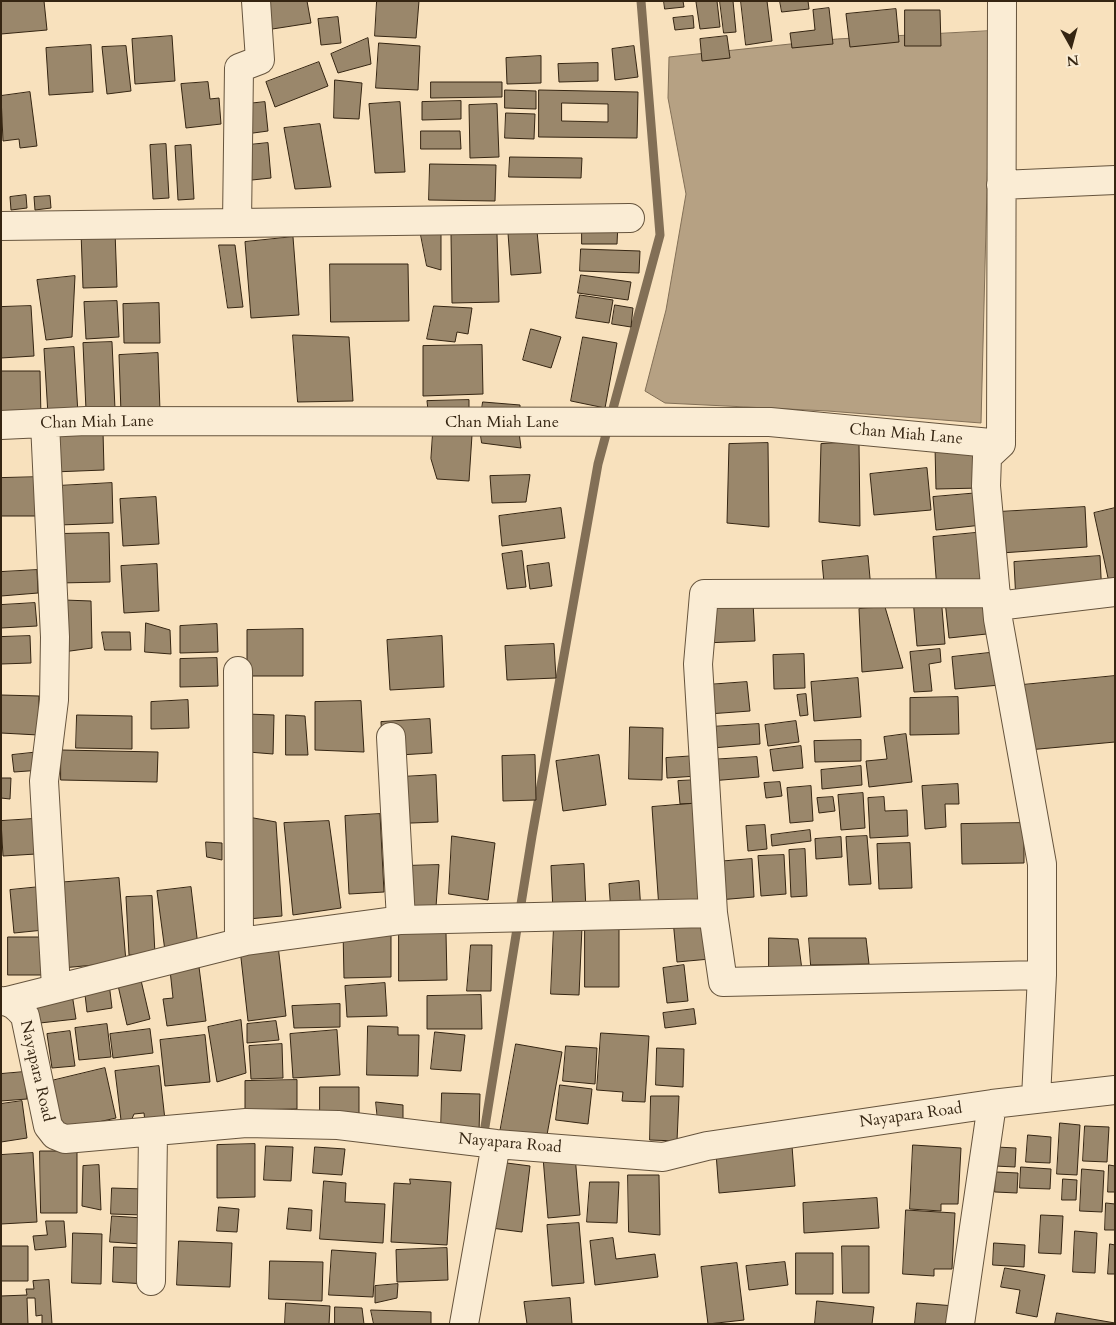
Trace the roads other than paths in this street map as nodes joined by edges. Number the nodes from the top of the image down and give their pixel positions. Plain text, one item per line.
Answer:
1 (256, 1) edge
2 (1002, 1) edge
3 (1115, 180) edge
4 (1001, 185) junction
5 (630, 218) dead end
6 (236, 223) junction
7 (1, 226) edge
8 (45, 423) junction
9 (1, 424) edge
10 (1001, 444) junction
11 (1115, 592) edge
12 (996, 599) junction
13 (238, 671) dead end
14 (391, 737) dead end
15 (713, 913) junction
16 (401, 920) junction
17 (239, 942) junction
18 (1042, 974) junction
19 (56, 987) junction
20 (4, 1001) edge
21 (1115, 1090) edge
22 (1036, 1098) junction
23 (992, 1104) junction
24 (153, 1133) junction
25 (496, 1144) junction
26 (151, 1281) dead end
27 (464, 1324) edge
28 (960, 1324) edge

1 - 6 street
2 - 4 street
3 - 4 street
4 - 10 street
5 - 6 street
6 - 7 street
8 - 9 street, Chan Miah Lane
8 - 10 street, Chan Miah Lane
8 - 19 street
10 - 12 street
11 - 12 street
12 - 15 street
12 - 18 street
13 - 17 street
14 - 16 street
15 - 16 street
15 - 18 street
16 - 17 street
17 - 19 street
18 - 22 street
19 - 20 street
20 - 24 street, Nayapara Road
21 - 22 street, Nayapara Road
22 - 23 street, Nayapara Road
23 - 25 street, Nayapara Road
23 - 28 street
24 - 25 street, Nayapara Road
24 - 26 street
25 - 27 street

